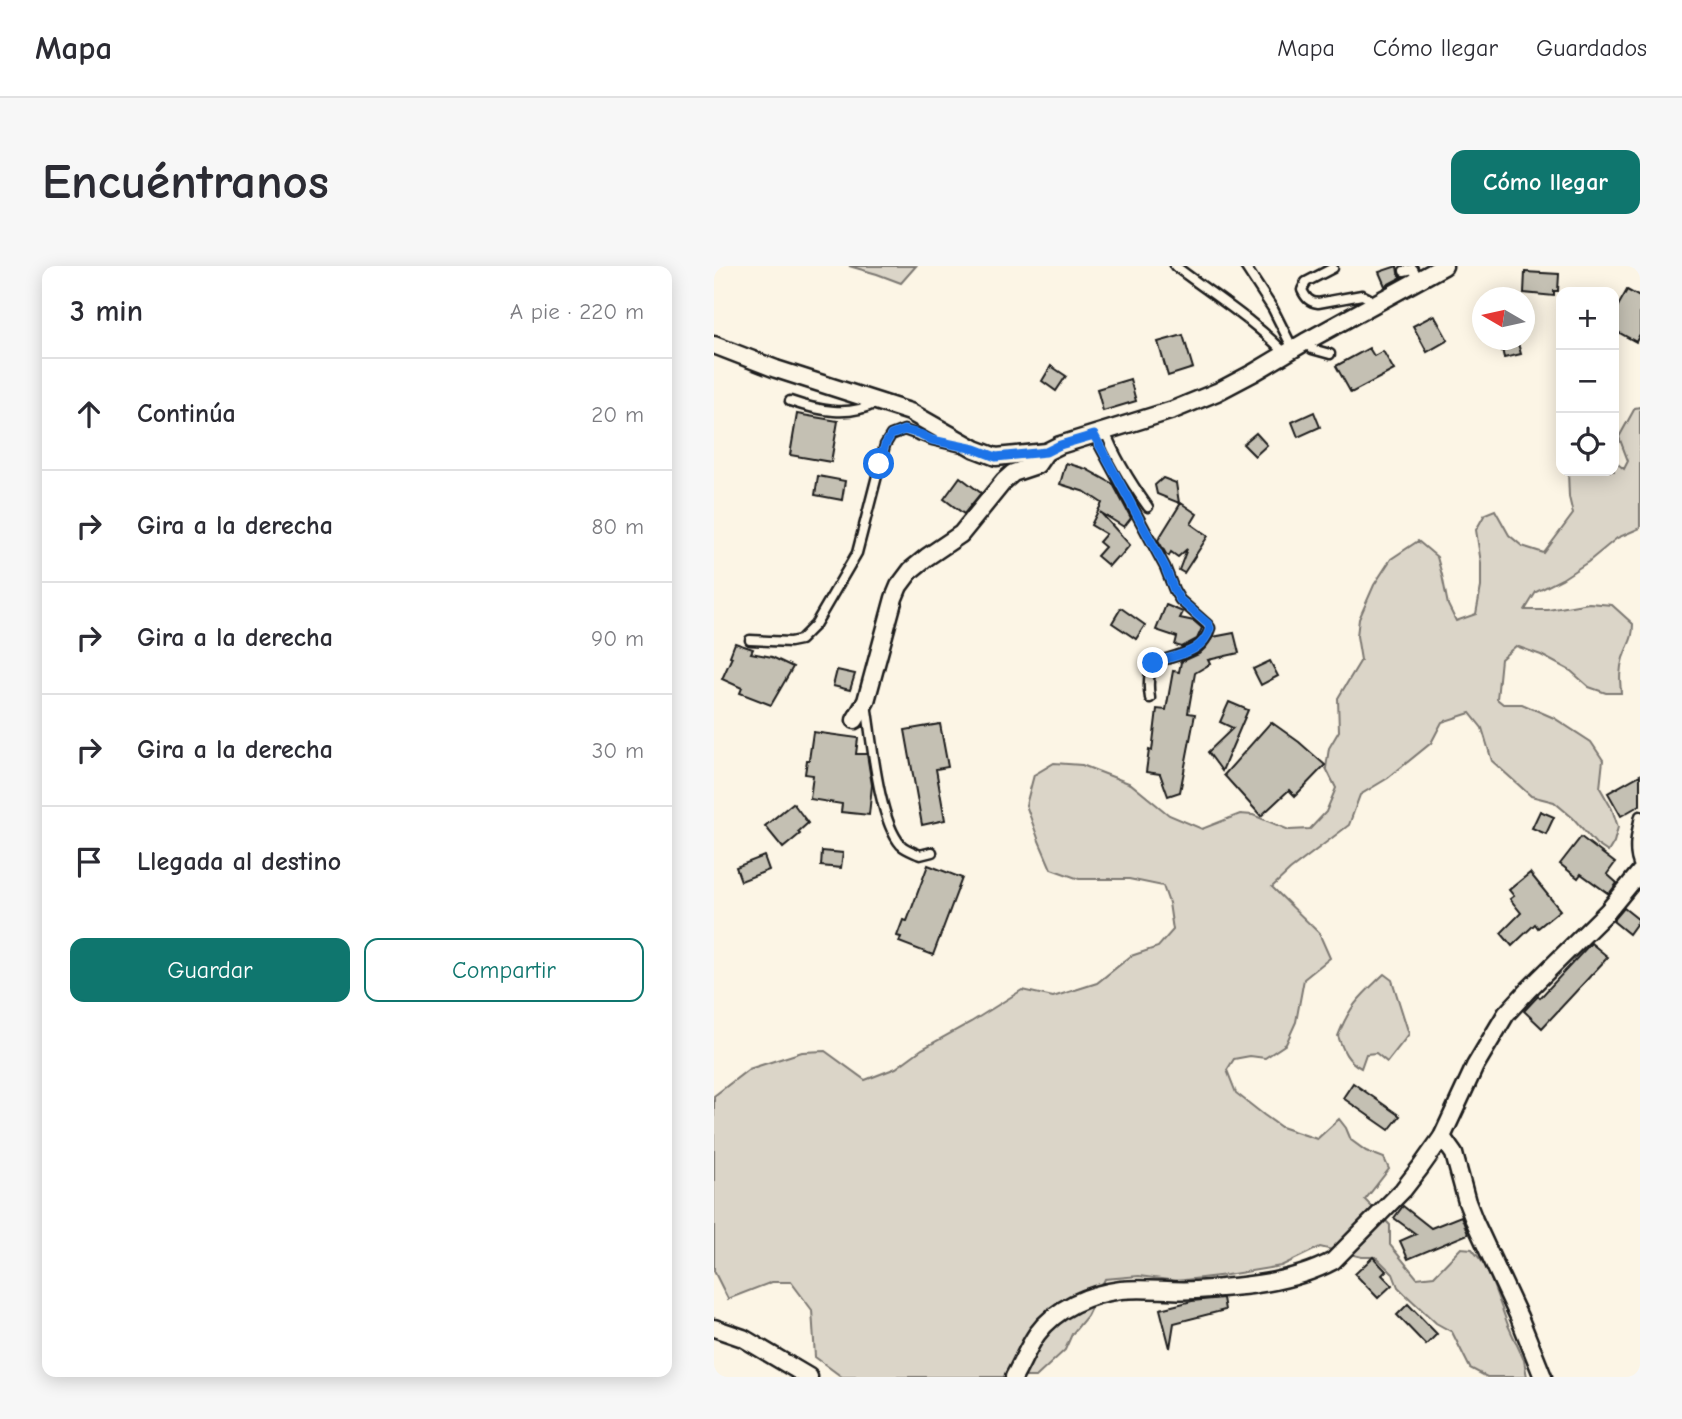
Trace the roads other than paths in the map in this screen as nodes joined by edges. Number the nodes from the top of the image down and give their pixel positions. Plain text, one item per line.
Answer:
1 (1175, 266) edge
2 (1245, 266) edge
3 (1444, 266) edge
4 (1333, 268) dead end
5 (1404, 271) dead end
6 (1419, 280) junction
7 (1372, 305) junction
8 (714, 345) edge
9 (1294, 348) junction
10 (1330, 354) dead end
11 (790, 401) dead end
12 (879, 402) junction
13 (1100, 433) junction
14 (975, 449) junction
15 (1046, 452) junction
16 (1148, 507) dead end
17 (750, 640) dead end
18 (1150, 698) dead end
19 (866, 701) junction
20 (855, 720) dead end
21 (1640, 816) edge
22 (932, 852) dead end
23 (1640, 870) edge
24 (1441, 1138) junction
25 (714, 1328) edge
26 (809, 1377) edge
27 (1014, 1377) edge
28 (1543, 1377) edge

1 - 9 lane
2 - 9 lane
3 - 6 street
4 - 7 lane
5 - 6 lane
6 - 7 street
7 - 9 street
8 - 12 street
9 - 10 lane
9 - 13 street
11 - 12 lane
12 - 14 street
13 - 15 street
13 - 16 lane
13 - 18 lane
14 - 15 street
14 - 17 lane
15 - 19 street
19 - 20 street
19 - 22 lane
21 - 23 lane
23 - 24 street
24 - 27 street
24 - 28 street
25 - 26 street

